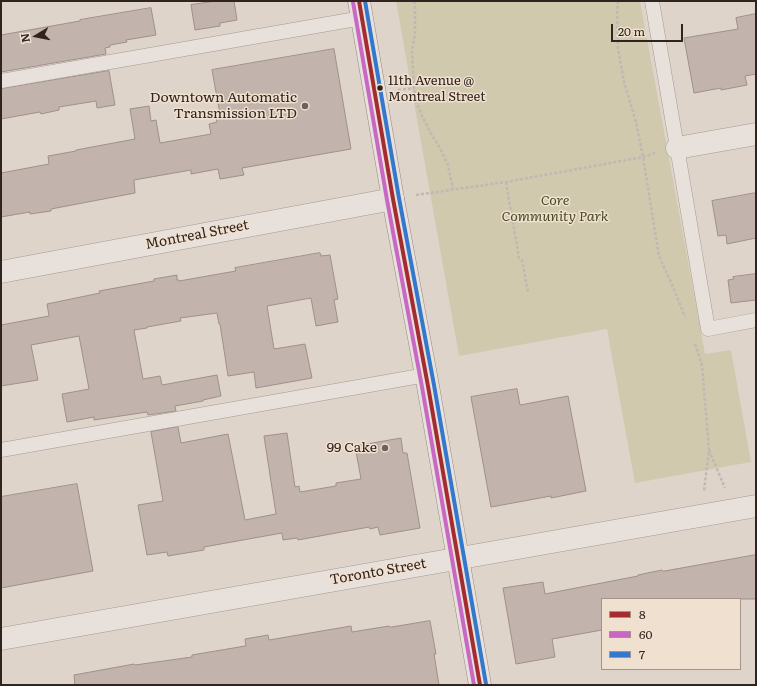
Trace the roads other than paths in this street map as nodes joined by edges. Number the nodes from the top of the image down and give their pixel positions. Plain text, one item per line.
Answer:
1 (652, 1) edge
2 (361, 9) edge
3 (1, 81) edge
4 (756, 134) edge
5 (677, 148) junction
6 (393, 198) junction
7 (1, 272) edge
8 (756, 320) edge
9 (426, 374) junction
10 (1, 450) edge
11 (756, 506) edge
12 (458, 558) junction
13 (1, 639) edge
14 (480, 685) edge

1 - 5 lane
2 - 3 lane
2 - 6 street
4 - 5 street
5 - 8 lane
6 - 7 street, Montreal Street
6 - 9 street
9 - 10 lane
9 - 12 street
11 - 12 street, Toronto Street
12 - 13 street, Toronto Street
12 - 14 street

